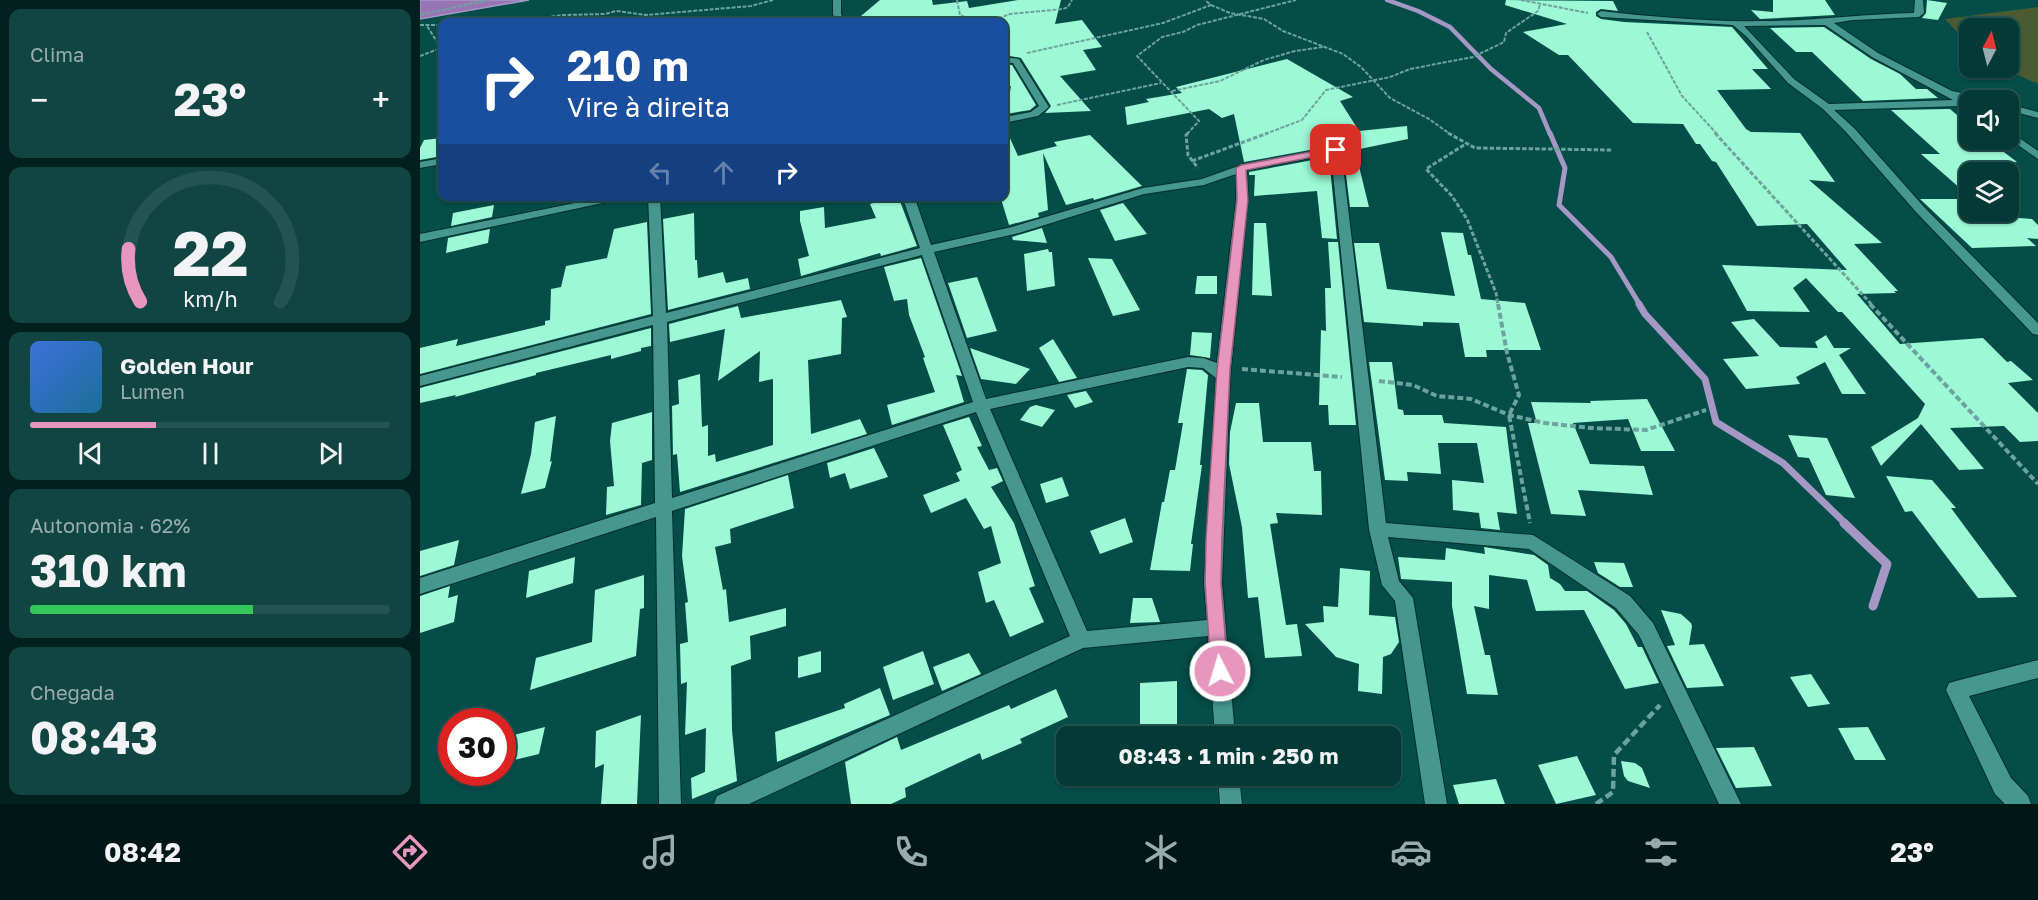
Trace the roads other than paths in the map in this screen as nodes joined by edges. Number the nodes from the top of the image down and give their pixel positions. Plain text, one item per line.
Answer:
1 (837, 0) edge
2 (1916, 1) edge
3 (1601, 14) road end
4 (839, 18) edge
5 (1827, 22) junction
6 (1735, 23) junction
7 (1008, 60) edge
8 (1946, 91) junction
9 (1959, 94) edge
10 (1959, 100) edge
11 (1959, 105) edge
12 (1827, 107) junction
13 (2019, 110) edge
14 (2038, 115) edge
15 (1008, 119) edge
16 (2019, 142) edge
17 (2038, 156) edge
18 (438, 161) edge
19 (420, 165) edge
20 (1241, 168) junction
21 (605, 201) edge
22 (654, 201) edge
23 (910, 201) edge
24 (420, 238) edge
25 (928, 250) junction
26 (660, 319) junction
27 (2038, 331) edge
28 (1223, 374) junction
29 (420, 381) edge
30 (981, 405) junction
31 (663, 508) junction
32 (1378, 529) junction
33 (420, 586) edge
34 (1216, 627) junction
35 (1081, 640) junction
36 (2038, 669) edge
37 (1224, 726) edge
38 (1229, 786) edge
39 (670, 804) edge
40 (725, 804) edge
41 (1231, 804) edge
42 (1436, 804) edge
43 (1730, 804) edge
44 (2020, 804) edge

1 - 4 street
2 - 5 street
3 - 6 street
5 - 6 street
5 - 8 street
6 - 12 street
7 - 15 street
8 - 9 street
8 - 10 street
11 - 12 street
12 - 27 street
13 - 14 street
16 - 17 street
18 - 19 street
20 - 25 street
20 - 28 street
20 - 32 street
21 - 24 street
22 - 26 street
23 - 25 street
25 - 26 street
25 - 30 street
26 - 29 street
26 - 31 street
28 - 30 street
28 - 34 street
30 - 31 street
30 - 35 street
31 - 33 street
31 - 39 street
32 - 42 street
32 - 43 street
34 - 35 street
34 - 37 street
35 - 40 street
36 - 44 street
38 - 41 street

